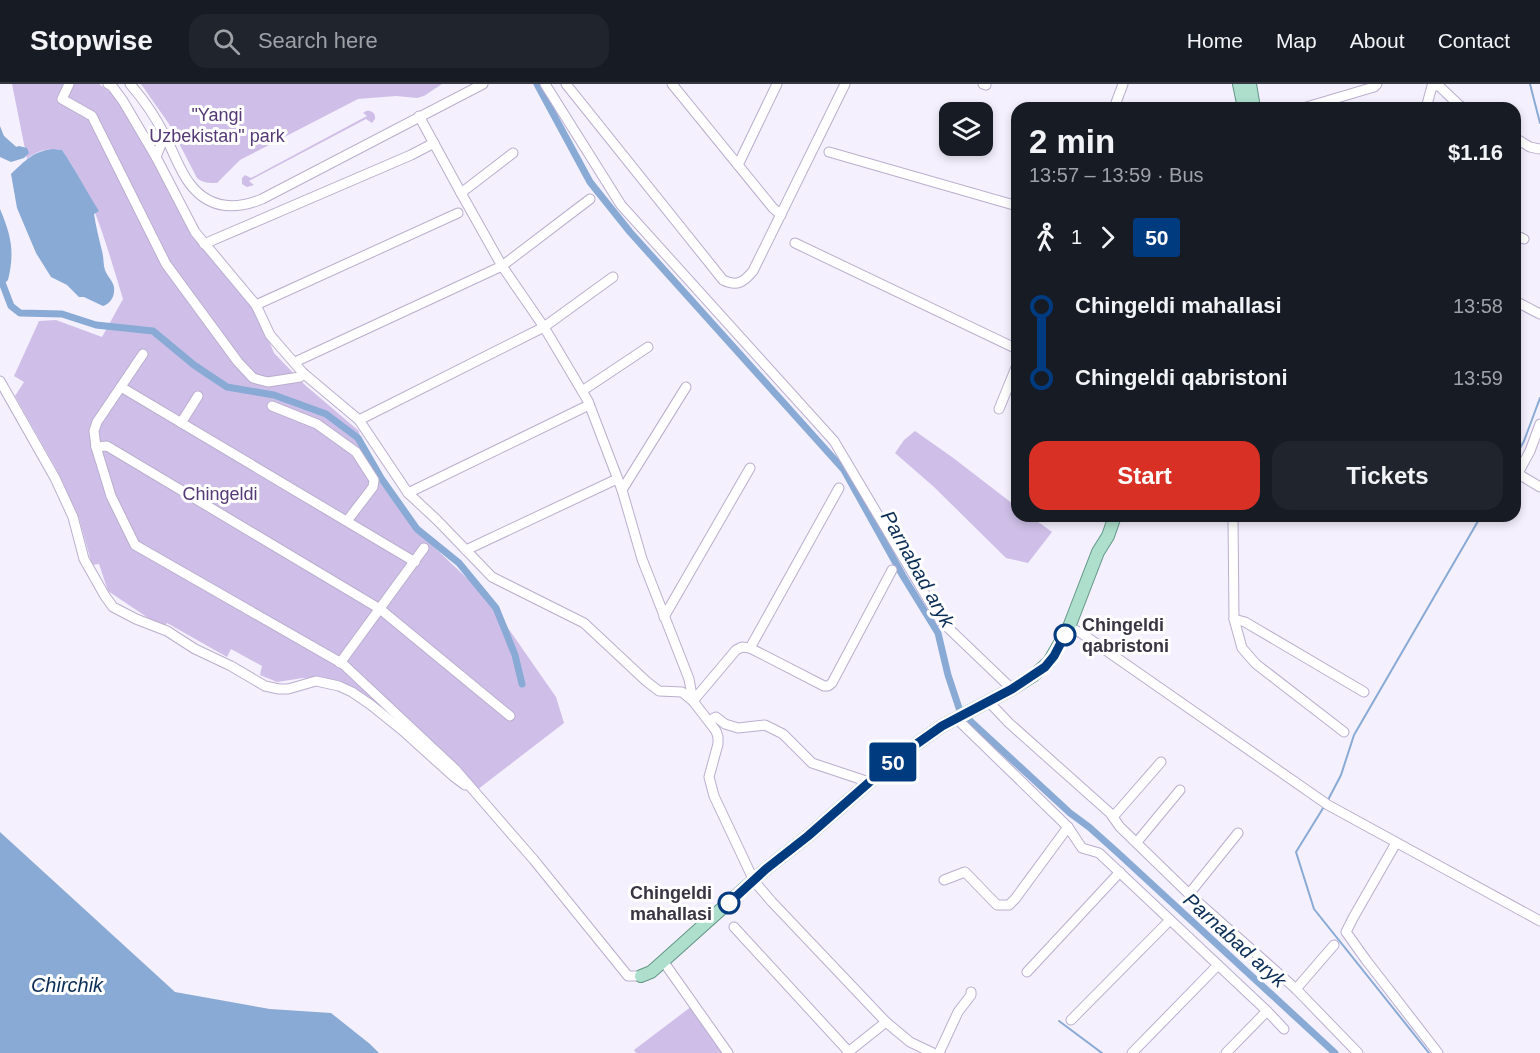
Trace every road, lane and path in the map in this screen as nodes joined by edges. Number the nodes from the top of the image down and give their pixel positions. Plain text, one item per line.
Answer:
1 (69, 84) edge
2 (108, 84) edge
3 (130, 84) edge
4 (483, 84) edge
5 (544, 84) edge
6 (567, 84) edge
7 (777, 84) edge
8 (845, 84) edge
9 (1123, 84) edge
10 (1239, 84) edge
11 (1250, 84) edge
12 (1377, 84) edge
13 (674, 85) edge
14 (1116, 102) edge
15 (1243, 102) edge
16 (1253, 102) edge
17 (1323, 102) edge
18 (1428, 102) edge
19 (1456, 102) edge
20 (419, 116) junction
21 (165, 134) junction
22 (1521, 142) edge
23 (434, 143) junction
24 (1539, 149) edge
25 (829, 152) dead end
26 (513, 153) dead end
27 (156, 158) junction
28 (738, 165) junction
29 (461, 193) junction
30 (590, 199) dead end
31 (1011, 204) edge
32 (458, 213) dead end
33 (781, 215) junction
34 (1521, 238) edge
35 (1524, 239) dead end
36 (795, 243) dead end
37 (204, 244) junction
38 (502, 266) junction
39 (613, 277) dead end
40 (1521, 303) edge
41 (256, 305) junction
42 (1540, 314) edge
43 (544, 327) junction
44 (1011, 346) edge
45 (648, 347) dead end
46 (143, 354) dead end
47 (295, 362) junction
48 (303, 373) junction
49 (1011, 380) edge
50 (0, 381) edge
51 (121, 387) junction
52 (686, 387) dead end
53 (582, 391) junction
54 (198, 396) dead end
55 (589, 405) junction
56 (272, 406) dead end
57 (999, 409) dead end
58 (359, 420) junction
59 (182, 423) junction
60 (1540, 424) edge
61 (96, 447) junction
62 (1521, 465) edge
63 (750, 468) dead end
64 (1521, 476) edge
65 (617, 479) junction
66 (1540, 487) edge
67 (839, 488) dead end
68 (622, 490) junction
69 (408, 493) junction
70 (347, 522) junction
71 (1106, 522) edge
72 (1113, 522) edge
73 (1233, 522) edge
74 (424, 548) dead end
75 (466, 550) junction
76 (1098, 552) junction
77 (415, 562) junction
78 (892, 570) dead end
79 (380, 609) junction
80 (664, 617) junction
81 (1234, 620) junction
82 (1067, 631) junction
83 (750, 648) junction
84 (340, 663) junction
85 (1012, 689) junction
86 (1364, 692) dead end
87 (693, 701) junction
88 (989, 702) junction
89 (510, 716) dead end
90 (956, 718) junction
91 (709, 722) junction
92 (1344, 732) dead end
93 (1161, 762) dead end
94 (869, 782) junction
95 (1180, 790) dead end
96 (479, 795) junction
97 (1113, 817) junction
98 (1068, 827) junction
99 (1238, 833) dead end
100 (1137, 842) junction
101 (1396, 843) junction
102 (1120, 872) junction
103 (754, 880) junction
104 (944, 880) dead end
105 (1189, 894) junction
106 (1170, 920) junction
107 (1540, 921) edge
108 (734, 927) dead end
109 (1334, 945) dead end
110 (663, 961) junction
111 (1218, 965) junction
112 (1027, 972) dead end
113 (641, 976) joint
114 (1296, 989) junction
115 (971, 992) dead end
116 (1268, 1011) junction
117 (1071, 1020) dead end
118 (886, 1022) junction
119 (1284, 1029) dead end
120 (848, 1052) edge
121 (728, 1053) edge
122 (933, 1053) edge
123 (939, 1053) edge
124 (1132, 1053) edge
125 (1226, 1053) edge
126 (1358, 1053) edge
127 (1438, 1053) edge

1 - 48 street
2 - 27 street
3 - 21 street
4 - 20 street
5 - 85 street
6 - 33 street
7 - 28 street
8 - 33 street
9 - 14 street
10 - 15 main road
11 - 16 main road
12 - 17 street
13 - 28 street
18 - 19 street
20 - 21 street
20 - 23 street
21 - 27 street
22 - 24 street
23 - 29 street
23 - 37 street
25 - 31 street
26 - 29 street
27 - 37 street
28 - 33 street
29 - 38 street
30 - 38 street
32 - 41 street
34 - 35 street
36 - 44 street
37 - 41 street
38 - 43 street
38 - 47 street
39 - 43 street
40 - 42 street
41 - 47 street
43 - 53 street
43 - 58 street
45 - 53 street
46 - 51 street
47 - 48 street
48 - 58 street
49 - 57 street
50 - 96 street
51 - 59 street
51 - 61 street
52 - 68 street
53 - 55 street
54 - 59 street
55 - 65 street
55 - 69 street
56 - 70 street
58 - 69 street
59 - 70 street
60 - 62 street
61 - 79 street
61 - 84 street
63 - 80 street
64 - 66 street
65 - 68 street
65 - 75 street
67 - 83 street
68 - 80 street
69 - 75 street
70 - 77 street
71 - 76 main road
72 - 76 main road
73 - 81 street
74 - 77 street
75 - 87 street
76 - 82 main road
77 - 79 street
78 - 83 street
79 - 84 street
79 - 89 street
80 - 87 street
81 - 86 street
81 - 92 street
82 - 85 main road
82 - 101 street
83 - 87 street
84 - 96 street
85 - 88 main road
87 - 91 street
88 - 90 main road
88 - 97 street
90 - 94 main road
90 - 98 street
91 - 94 street
91 - 103 street
93 - 97 street
94 - 103 main road
95 - 100 street
96 - 113 street
97 - 100 street
98 - 102 street
98 - 104 street
99 - 105 street
100 - 105 street
101 - 107 street
101 - 127 street
102 - 106 street
102 - 112 street
103 - 110 main road
103 - 118 street
105 - 114 street
106 - 111 street
106 - 117 street
108 - 120 street
109 - 114 street
110 - 113 main road
110 - 121 street
111 - 116 street
111 - 124 street
114 - 126 street
115 - 123 street
116 - 119 street
116 - 125 street
118 - 120 street
118 - 122 street

